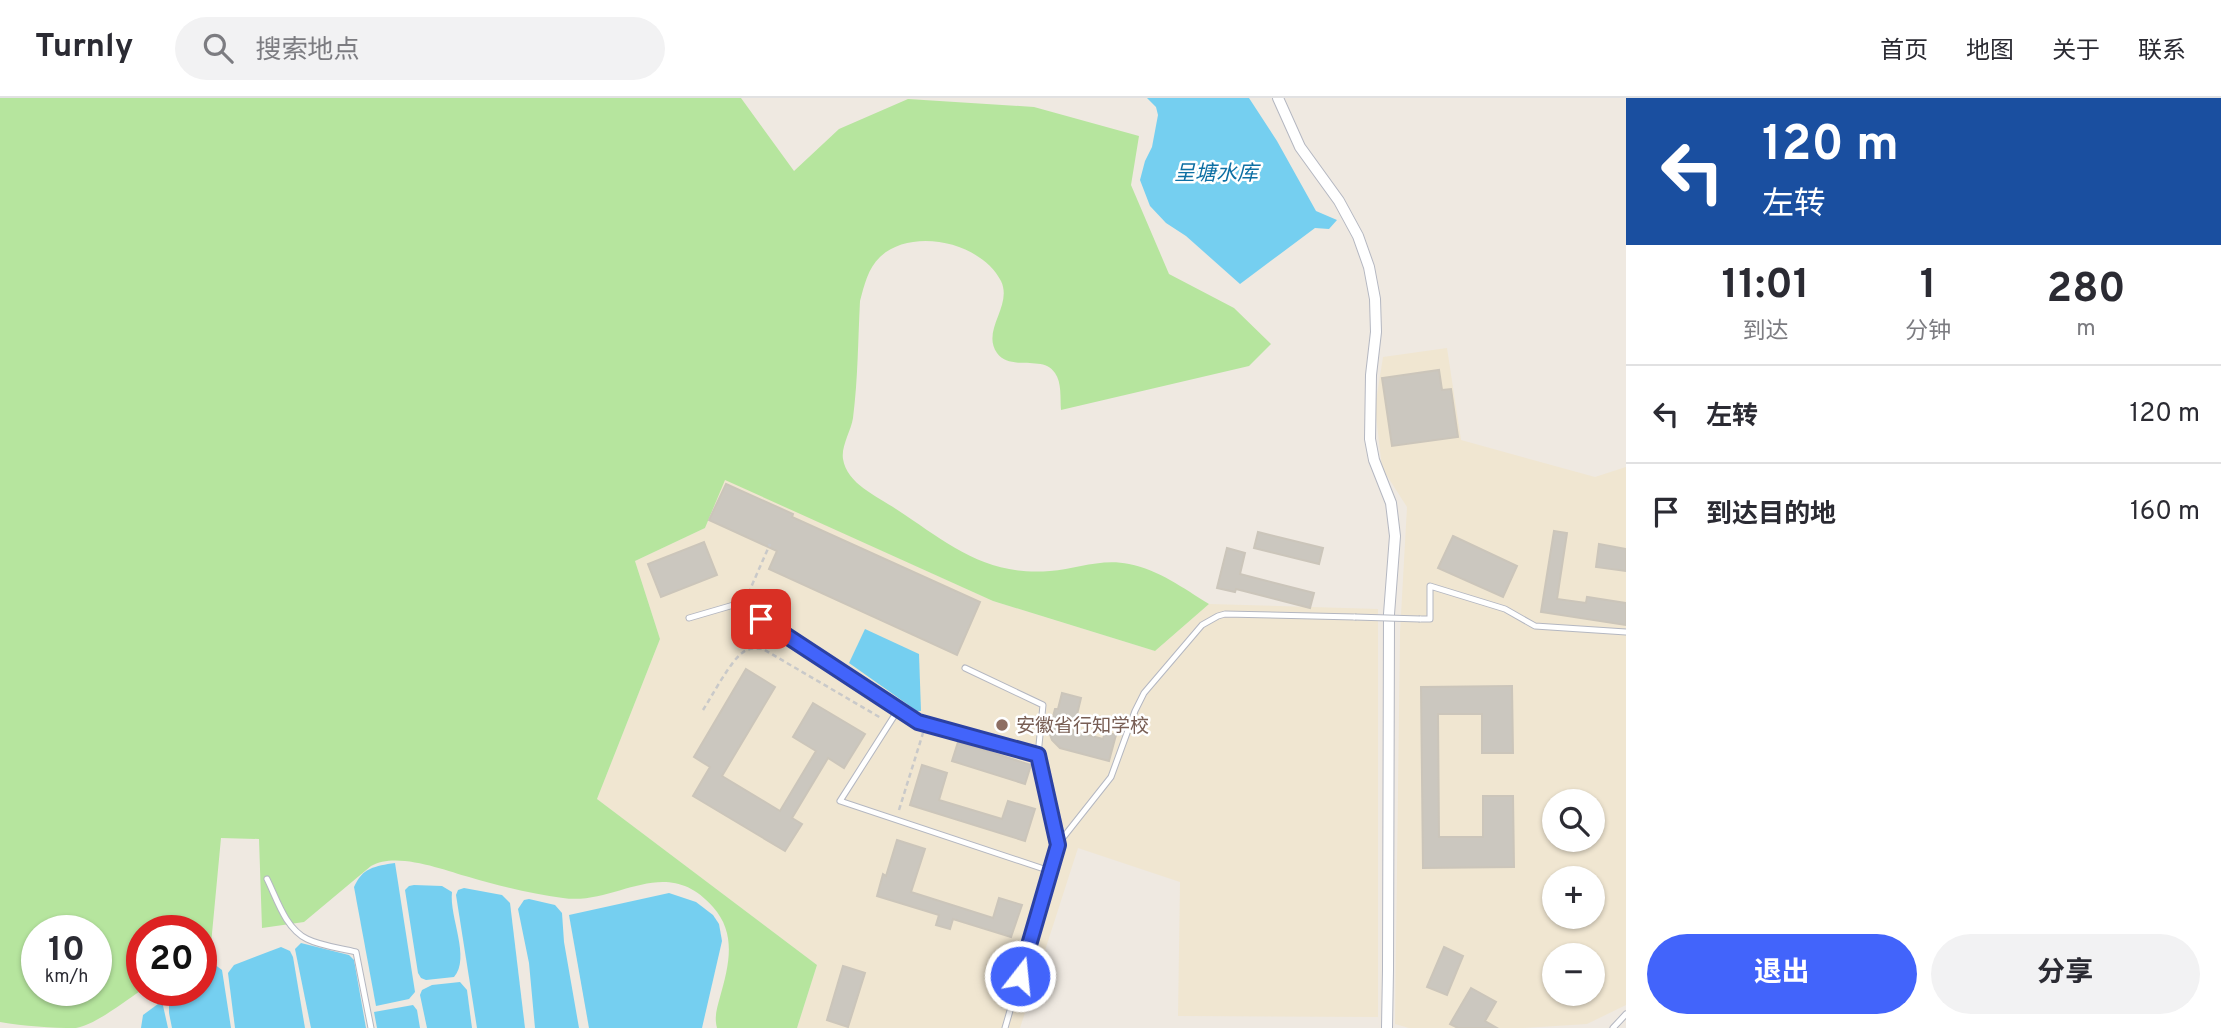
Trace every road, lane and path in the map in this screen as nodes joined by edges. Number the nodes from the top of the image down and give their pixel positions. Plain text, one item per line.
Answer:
1 (1278, 98) edge
2 (770, 544) dead end
3 (743, 607) junction
4 (689, 618) dead end
5 (1626, 632) edge
6 (965, 668) dead end
7 (703, 710) dead end
8 (898, 710) junction
9 (890, 723) junction
10 (926, 724) junction
11 (1038, 755) junction
12 (895, 820) junction
13 (1058, 845) junction
14 (1050, 871) junction
15 (267, 879) dead end
16 (1626, 1014) edge
17 (371, 1028) edge
18 (1005, 1028) edge
19 (1387, 1028) edge
20 (1613, 1028) edge

1 - 19 street
2 - 3 path
3 - 4 lane
3 - 8 lane
5 - 13 lane, bridge
6 - 11 lane
7 - 9 path
8 - 9 lane
8 - 10 lane
9 - 12 lane
10 - 11 lane
10 - 12 path
11 - 13 lane
12 - 14 lane
13 - 14 lane
14 - 18 lane
15 - 17 lane
16 - 20 lane

